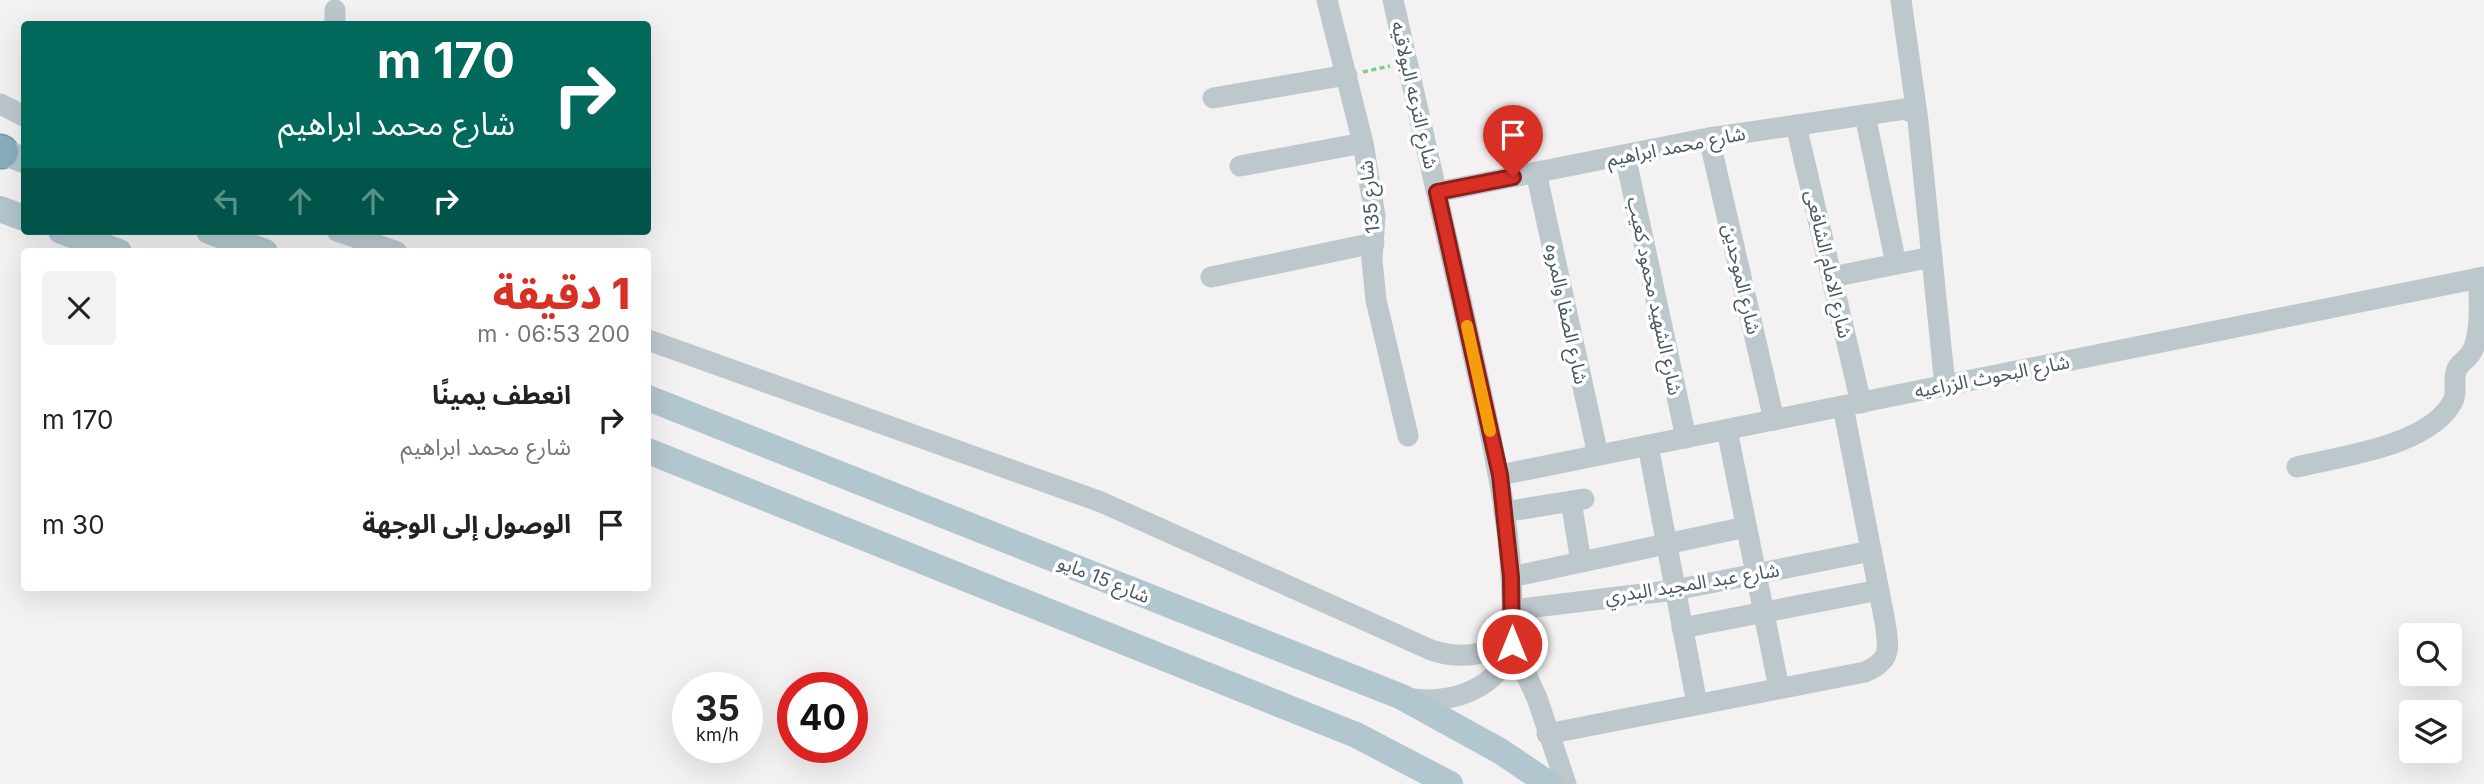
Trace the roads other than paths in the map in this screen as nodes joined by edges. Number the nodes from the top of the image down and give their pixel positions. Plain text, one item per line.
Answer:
1 (1328, 0) edge
2 (1393, 0) edge
3 (1901, 0) edge
4 (1347, 75) junction
5 (1213, 98) dead end
6 (0, 104) edge
7 (21, 114) edge
8 (1915, 114) junction
9 (1865, 115) junction
10 (1796, 125) junction
11 (1709, 138) junction
12 (1363, 143) junction
13 (1625, 155) junction
14 (1240, 166) dead end
15 (1536, 172) junction
16 (1437, 192) junction
17 (0, 209) edge
18 (21, 217) edge
19 (72, 235) edge
20 (221, 235) edge
21 (348, 235) edge
22 (1374, 243) junction
23 (107, 248) edge
24 (255, 248) edge
25 (386, 248) edge
26 (1932, 257) junction
27 (1896, 264) junction
28 (1211, 277) dead end
29 (1832, 277) junction
30 (2481, 278) edge
31 (651, 341) edge
32 (1945, 386) junction
33 (651, 399) edge
34 (1852, 404) junction
35 (1774, 420) junction
36 (1727, 430) junction
37 (1408, 436) dead end
38 (1686, 438) junction
39 (1648, 445) junction
40 (651, 452) edge
41 (1598, 456) junction
42 (2297, 467) dead end
43 (1500, 475) junction
44 (1504, 512) junction
45 (1746, 527) junction
46 (1666, 544) junction
47 (1871, 551) junction
48 (1581, 562) junction
49 (1756, 574) junction
50 (1511, 577) junction
51 (1675, 590) junction
52 (1879, 590) junction
53 (1512, 610) junction
54 (1764, 612) junction
55 (1682, 628) junction
56 (1512, 641) junction
57 (1779, 688) junction
58 (1402, 697) junction
59 (1697, 704) junction
60 (1547, 734) junction
61 (1451, 784) edge
62 (1549, 784) edge
63 (1566, 784) edge

1 - 4 street, شارع 135
2 - 16 street, شارع الترعه البولاقيه
3 - 8 street
4 - 5 street
4 - 12 street, شارع 135
6 - 7 street
8 - 9 street, شارع محمد ابراهيم
8 - 26 street
9 - 10 street, شارع محمد ابراهيم
9 - 27 street
10 - 11 street, شارع محمد ابراهيم
10 - 29 street, شارع الامام الشافعى
11 - 13 street, شارع محمد ابراهيم
11 - 35 street, شارع الموحدين
12 - 14 street
12 - 22 street, شارع 135
13 - 15 street, شارع محمد ابراهيم
13 - 38 street, شارع الشهيد محمود كعيب
15 - 16 street, شارع محمد ابراهيم
15 - 41 street, شارع الصفا والمروه
16 - 43 street, شارع الترعه البولاقيه
17 - 18 main road
19 - 23 main road
20 - 24 main road
21 - 25 street
22 - 28 street
22 - 37 street, شارع 135
26 - 27 street
26 - 32 street
27 - 29 street
29 - 34 street, شارع الامام الشافعى
30 - 32 street, شارع البحوث الزراعيه
30 - 42 street
31 - 56 street
32 - 34 street, شارع البحوث الزراعيه
33 - 58 main road, شارع 15 مايو
34 - 35 street, شارع البحوث الزراعيه
34 - 47 street, شارع الامام الشافعى
35 - 36 street, شارع البحوث الزراعيه
36 - 38 street, شارع البحوث الزراعيه
36 - 45 street
38 - 39 street, شارع البحوث الزراعيه
39 - 41 street, شارع البحوث الزراعيه
39 - 46 street
40 - 61 main road
41 - 43 street, شارع البحوث الزراعيه
43 - 44 street, شارع الترعه البولاقيه
44 - 48 street
44 - 50 street, شارع الترعه البولاقيه
45 - 46 street
45 - 49 street
46 - 48 street
46 - 51 street
47 - 49 street, شارع عبد المجيد البدري
47 - 52 street, شارع الامام الشافعى
48 - 50 street
49 - 51 street, شارع عبد المجيد البدري
49 - 54 street
50 - 53 street, شارع الترعه البولاقيه
51 - 53 street, شارع عبد المجيد البدري
51 - 55 street
52 - 54 street
52 - 57 street, شارع الامام الشافعى
53 - 56 street, شارع الترعه البولاقيه
54 - 55 street
54 - 57 street
55 - 59 street
56 - 58 street
56 - 60 street, شارع الترعه البولاقيه
57 - 59 street
58 - 62 main road, شارع 15 مايو
59 - 60 street
60 - 63 street, شارع الترعه البولاقيه

